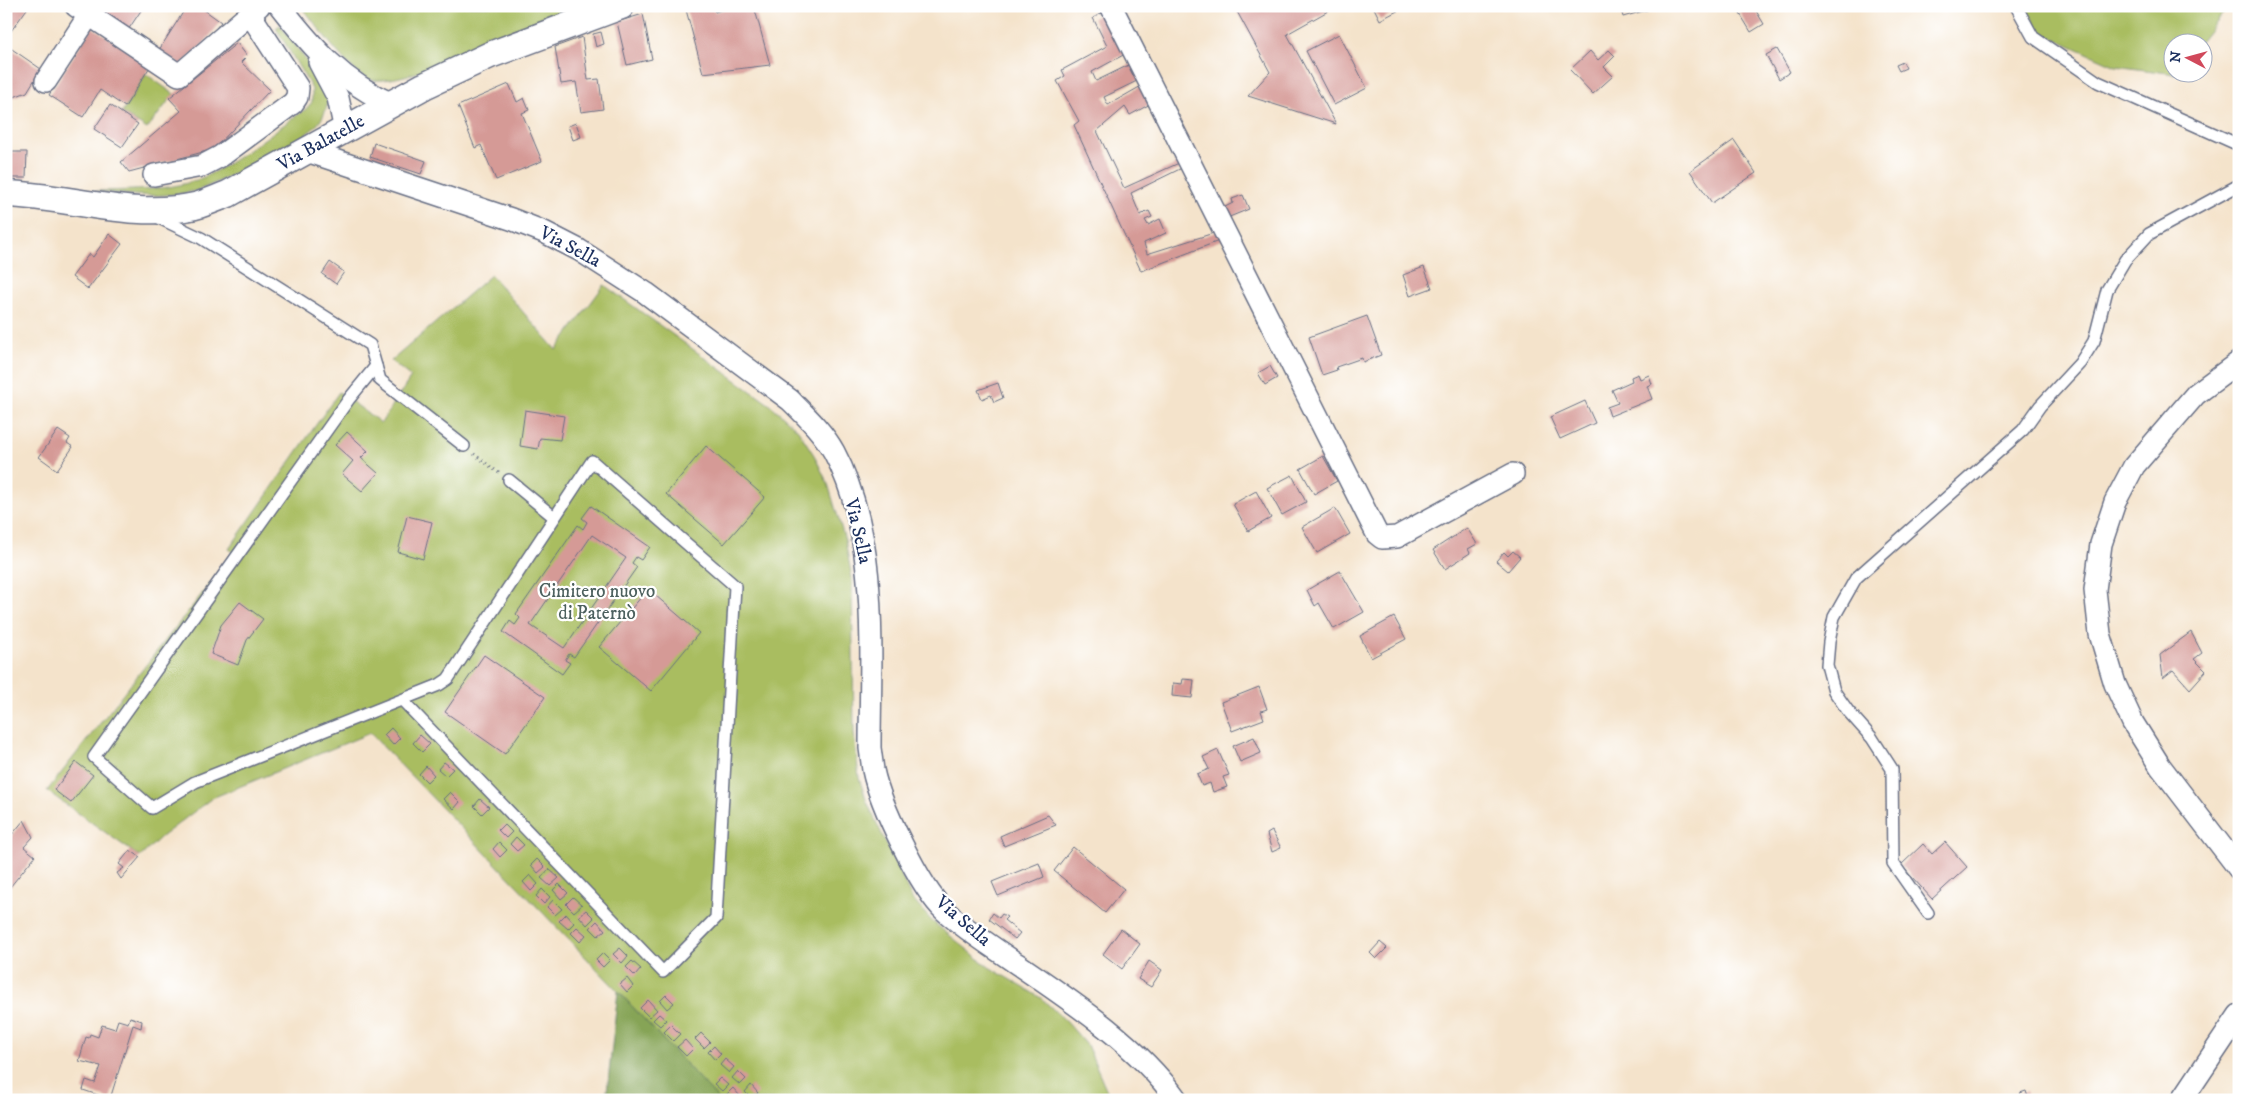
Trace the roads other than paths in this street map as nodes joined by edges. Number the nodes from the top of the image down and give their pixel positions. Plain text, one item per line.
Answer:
1 (280, 6) edge
2 (621, 6) edge
3 (1111, 6) edge
4 (2016, 6) edge
5 (86, 9) edge
6 (254, 10) edge
7 (303, 36) junction
8 (46, 81) dead end
9 (392, 104) junction
10 (345, 130) junction
11 (2239, 145) edge
12 (307, 151) junction
13 (154, 175) dead end
14 (2239, 185) edge
15 (6, 194) edge
16 (144, 210) junction
17 (2239, 362) edge
18 (376, 366) junction
19 (464, 446) road end
20 (1514, 474) dead end
21 (509, 480) road end
22 (554, 516) junction
23 (403, 701) junction
24 (2239, 869) edge
25 (1928, 913) dead end
26 (2239, 1015) edge
27 (1177, 1100) edge
28 (2182, 1100) edge

1 - 7 street
2 - 9 street, Via Balatelle
3 - 20 street
4 - 11 lane
5 - 6 street
5 - 8 street
6 - 13 street
7 - 9 street
7 - 10 street
9 - 10 street, Via Balatelle
10 - 12 street, Via Balatelle
12 - 16 street, Via Balatelle
12 - 27 street, Via Sella
14 - 25 lane
15 - 16 street, Via Balatelle
16 - 18 lane
17 - 24 street
18 - 19 lane
18 - 23 lane
21 - 22 lane
22 - 23 lane
22 - 23 lane
26 - 28 street

